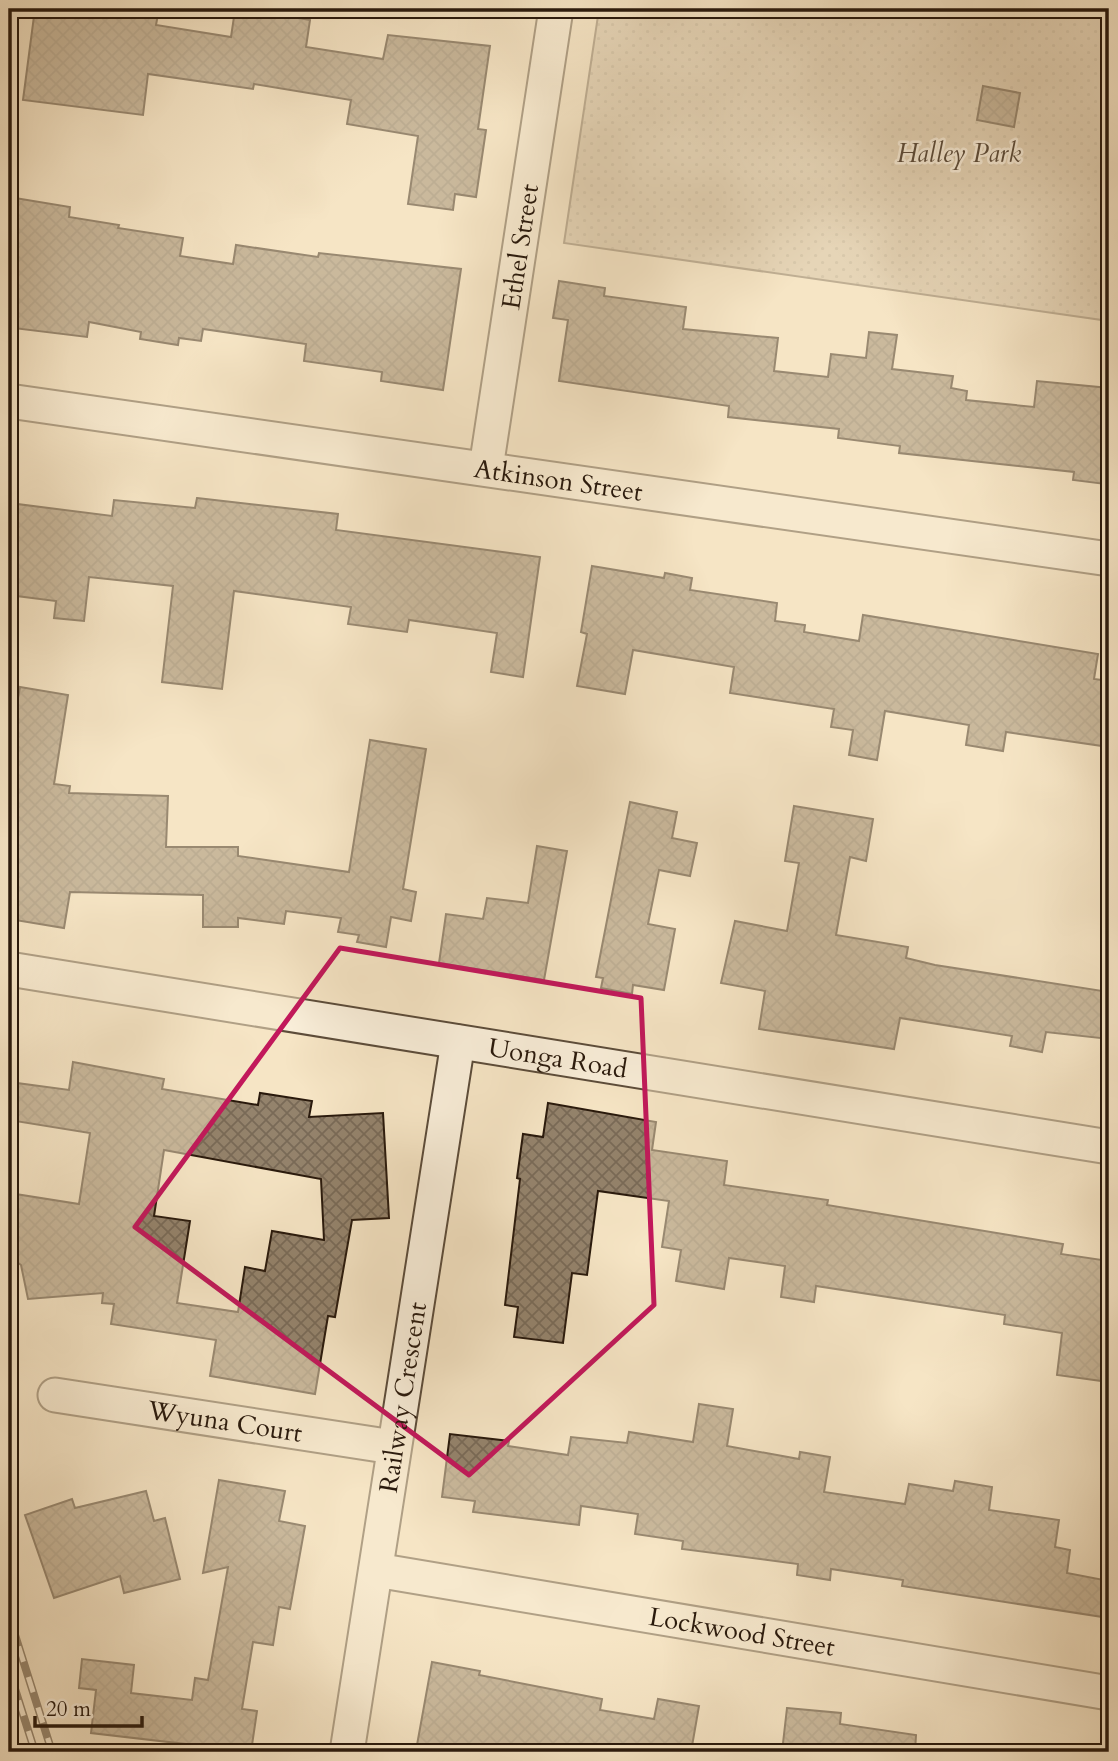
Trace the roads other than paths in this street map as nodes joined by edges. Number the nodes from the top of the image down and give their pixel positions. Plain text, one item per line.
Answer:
1 (555, 18) edge
2 (9, 401) edge
3 (486, 468) junction
4 (1109, 559) edge
5 (9, 970) edge
6 (458, 1042) junction
7 (1109, 1147) edge
8 (55, 1395) dead end
9 (393, 1447) junction
10 (376, 1570) junction
11 (1109, 1693) edge
12 (347, 1752) edge

1 - 3 street, Ethel Street
2 - 3 street, Atkinson Street
3 - 4 street, Atkinson Street
5 - 6 street, Uonga Road
6 - 7 street, Uonga Road
6 - 9 street, Railway Crescent
8 - 9 street, Wyuna Court
9 - 10 street, Railway Crescent
10 - 11 street, Lockwood Street
10 - 12 street, Railway Crescent

